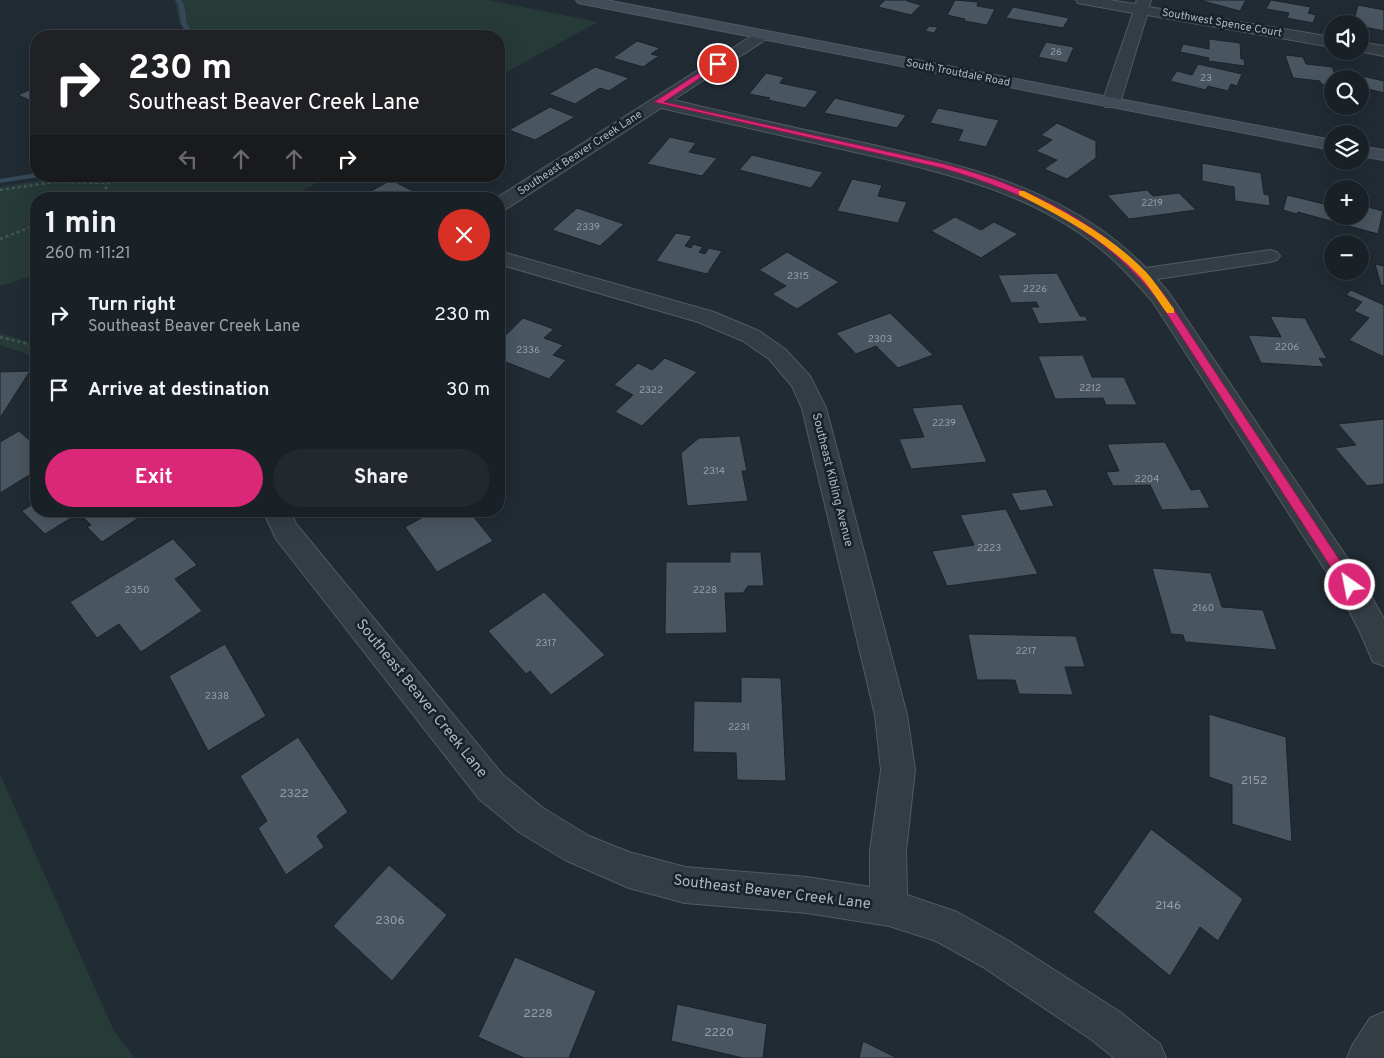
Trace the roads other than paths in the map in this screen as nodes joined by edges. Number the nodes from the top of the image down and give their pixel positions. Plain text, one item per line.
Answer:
1 (583, 0) edge
2 (1083, 0) edge
3 (1143, 5) edge
4 (763, 35) junction
5 (1324, 40) edge
6 (1369, 48) edge
7 (1384, 51) edge
8 (658, 102) junction
9 (1111, 103) junction
10 (1324, 143) edge
11 (1369, 152) edge
12 (1384, 155) edge
13 (505, 201) edge
14 (1270, 256) dead end
15 (505, 259) edge
16 (1143, 275) junction
17 (279, 517) edge
18 (1384, 653) edge
19 (889, 908) junction
20 (1384, 1032) edge
21 (1146, 1058) edge
22 (1366, 1058) edge

1 - 4 main road, South Troutdale Road
2 - 3 street, Southwest Spence Court
3 - 5 street, Southwest Spence Court
3 - 9 street
4 - 8 street, Southeast Beaver Creek Lane
4 - 9 main road, South Troutdale Road
6 - 7 street
8 - 13 street, Southeast Beaver Creek Lane
8 - 16 street
9 - 10 main road, South Troutdale Road
11 - 12 main road
14 - 16 street
15 - 19 street, Southeast Kibling Avenue
16 - 18 street
17 - 19 street, Southeast Beaver Creek Lane
19 - 21 street, Southeast Beaver Creek Lane
20 - 22 street

